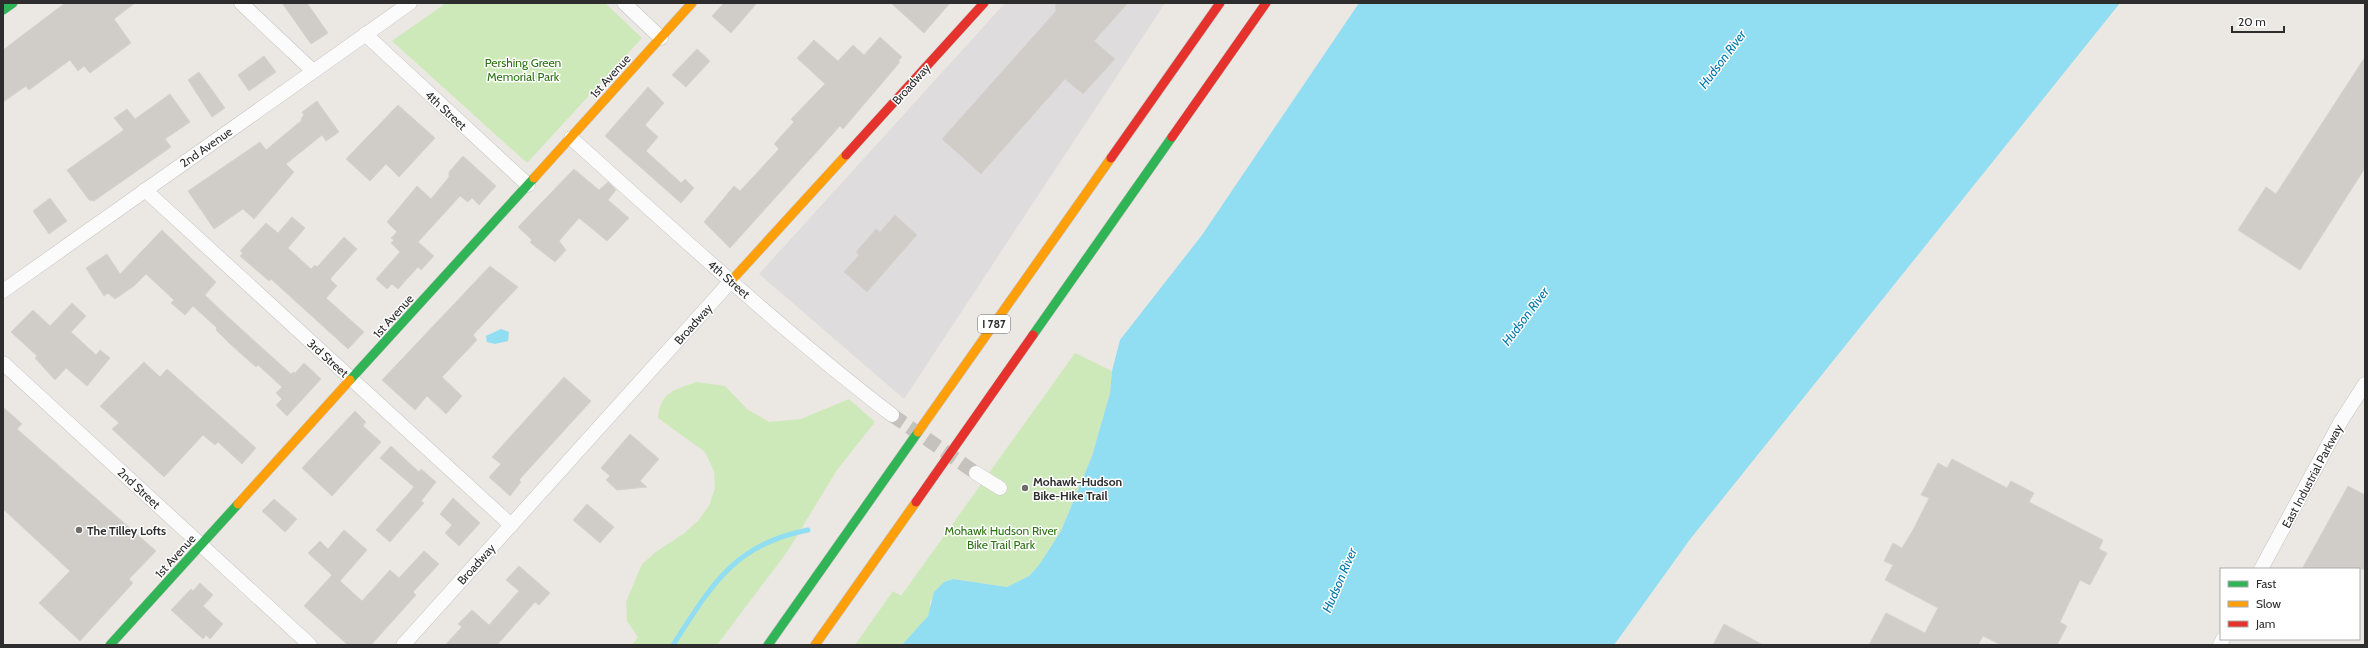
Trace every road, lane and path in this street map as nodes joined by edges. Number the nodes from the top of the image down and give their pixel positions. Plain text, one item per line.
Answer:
1 (13, 3) edge
2 (241, 3) edge
3 (410, 3) edge
4 (624, 3) edge
5 (692, 3) edge
6 (984, 3) edge
7 (1220, 3) edge
8 (1266, 3) edge
9 (3, 10) edge
10 (365, 34) junction
11 (661, 38) junction
12 (313, 71) junction
13 (570, 138) junction
14 (528, 185) junction
15 (145, 190) junction
16 (731, 281) junction
17 (3, 291) edge
18 (3, 363) edge
19 (352, 379) junction
20 (2365, 384) edge
21 (892, 415) tunnel mouth
22 (976, 473) tunnel mouth
23 (1000, 488) dead end
24 (511, 526) junction
25 (201, 545) junction
26 (2262, 568) edge
27 (110, 645) edge
28 (310, 645) edge
29 (403, 645) edge
30 (768, 645) edge
31 (815, 645) edge

1 - 9 main road
2 - 12 street
3 - 10 street, 2nd Avenue
4 - 11 street
5 - 11 main road, 1st Avenue
6 - 16 main road, Broadway
7 - 30 main road, I 787
8 - 31 main road
10 - 12 street, 2nd Avenue
10 - 14 street, 4th Street
11 - 13 main road, 1st Avenue
12 - 15 street, 2nd Avenue
13 - 14 main road, 1st Avenue
13 - 16 street, 4th Street
14 - 19 main road, 1st Avenue
15 - 17 street, 2nd Avenue
15 - 19 street, 3rd Street
16 - 21 street, 4th Street
16 - 24 street, Broadway
18 - 25 street, 2nd Street
19 - 24 street, 3rd Street
19 - 25 main road, 1st Avenue
20 - 26 street, East Industrial Parkway
22 - 23 street
24 - 29 street, Broadway
25 - 27 main road, 1st Avenue
25 - 28 street, 2nd Street

